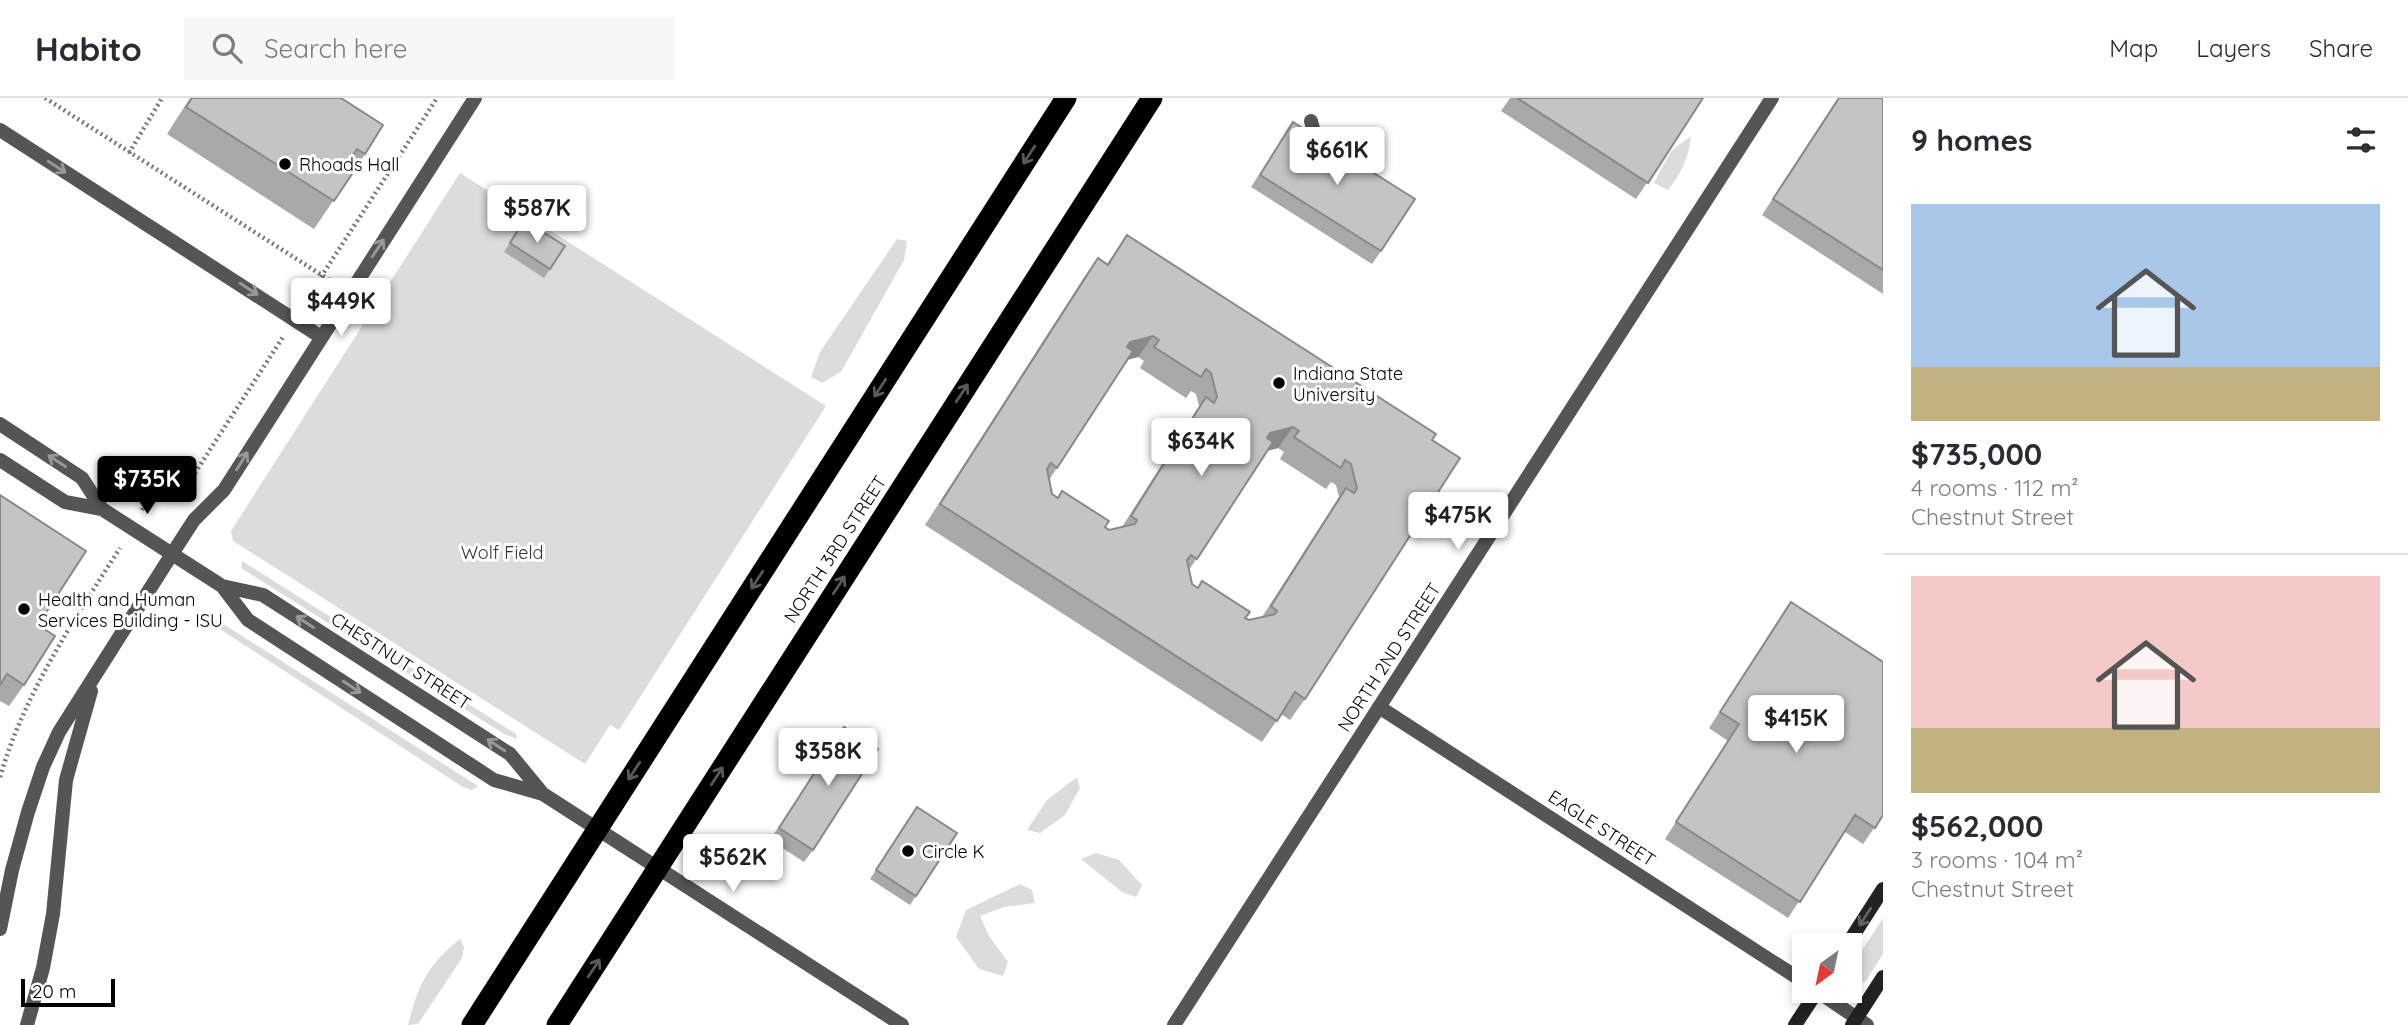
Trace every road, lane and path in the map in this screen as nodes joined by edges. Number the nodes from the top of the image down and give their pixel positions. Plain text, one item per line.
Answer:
1 (45, 98) edge
2 (162, 98) edge
3 (437, 98) edge
4 (475, 98) edge
5 (1066, 98) edge
6 (1152, 98) edge
7 (1772, 98) edge
8 (1311, 121) dead end
9 (0, 130) edge
10 (129, 153) junction
11 (1346, 156) edge
12 (322, 276) junction
13 (350, 292) junction
14 (294, 318) junction
15 (321, 337) junction
16 (0, 424) edge
17 (0, 460) edge
18 (180, 496) dead end
19 (102, 509) junction
20 (172, 554) junction
21 (113, 560) dead end
22 (222, 586) junction
23 (95, 676) junction
24 (1379, 707) junction
25 (0, 777) edge
26 (543, 794) junction
27 (597, 829) junction
28 (658, 868) junction
29 (1883, 889) edge
30 (0, 929) edge
31 (1855, 933) edge
32 (1792, 974) edge
33 (1883, 977) edge
34 (1809, 1003) edge
35 (1833, 1003) edge
36 (1859, 1023) edge
37 (27, 1025) edge
38 (472, 1025) edge
39 (557, 1025) edge
40 (902, 1025) edge
41 (1174, 1025) edge
42 (1795, 1025) edge

1 - 10 path
2 - 10 path
3 - 12 path
13 -> 4 street
5 -> 27 highway
28 -> 6 highway, NORTH 3RD STREET
7 - 24 street, NORTH 2ND STREET
8 - 11 street
9 -> 14 street
10 - 12 path
12 - 13 path
12 - 14 path
13 - 15 street
14 - 15 street
14 - 18 path
20 -> 15 street
19 -> 16 street, CHESTNUT STREET
17 - 19 street, CHESTNUT STREET
19 - 20 street, CHESTNUT STREET
20 - 22 street, CHESTNUT STREET
20 - 23 street
21 - 25 path
22 -> 26 street, CHESTNUT STREET
26 -> 22 street, CHESTNUT STREET
23 - 30 street
23 - 37 street
24 - 32 street, EAGLE STREET
24 - 41 street, NORTH 2ND STREET
26 - 27 street, CHESTNUT STREET
27 - 28 street, CHESTNUT STREET
27 - 38 highway
39 -> 28 highway, NORTH 3RD STREET
28 - 40 street, CHESTNUT STREET
29 -> 31 main road
33 - 36 main road
34 - 42 main road
35 - 36 street

